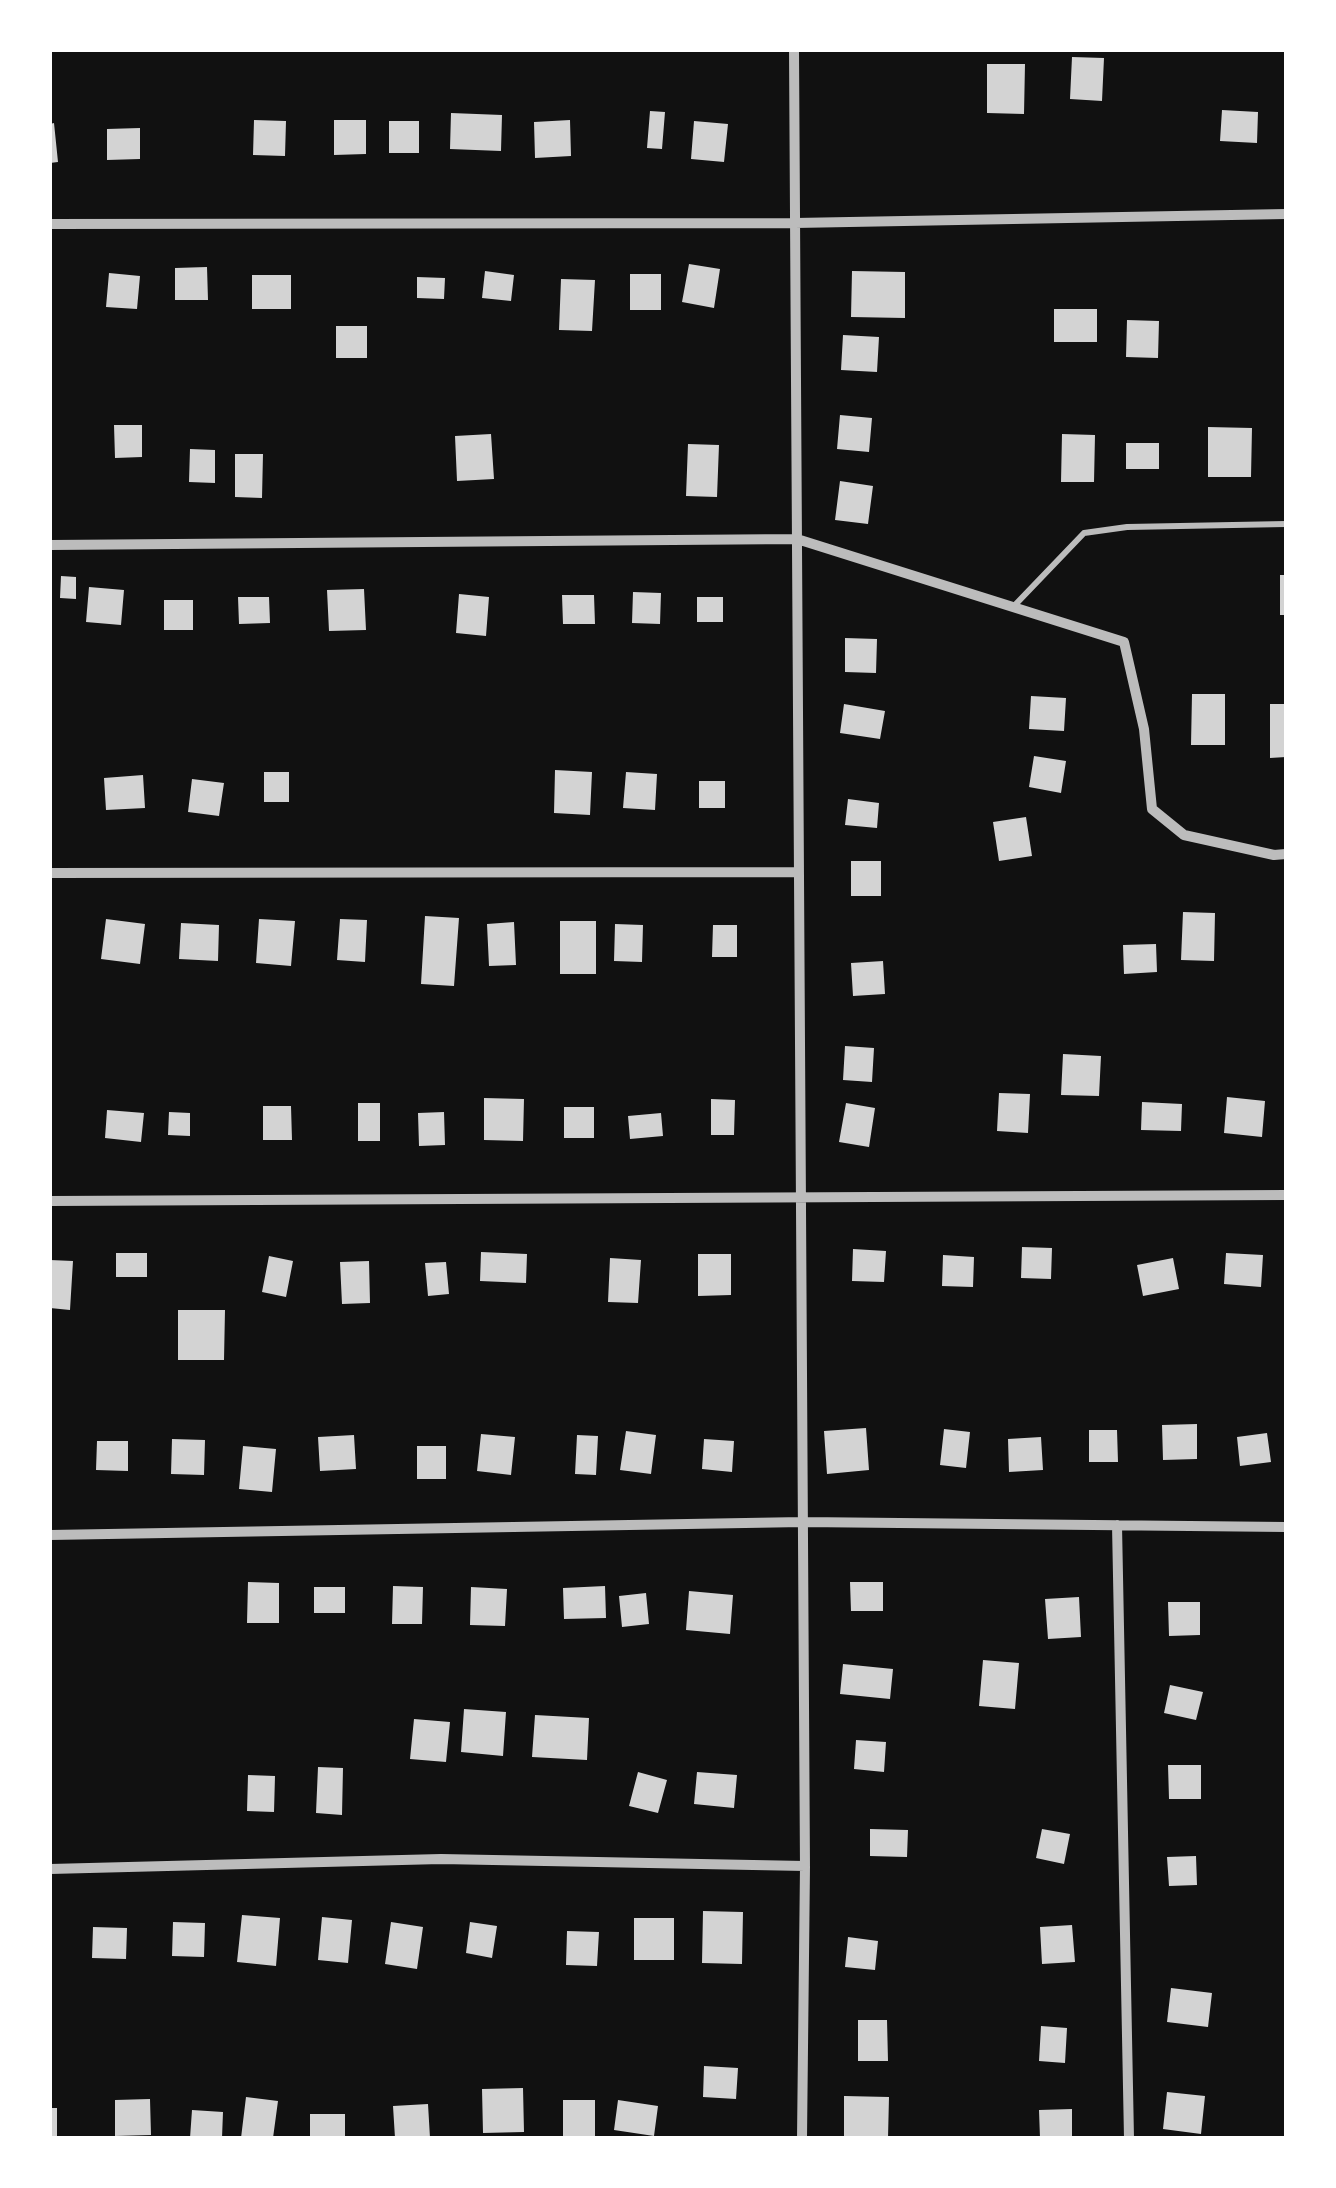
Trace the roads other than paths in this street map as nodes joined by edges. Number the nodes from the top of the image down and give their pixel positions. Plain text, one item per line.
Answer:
1 (794, 50) edge
2 (1286, 214) edge
3 (795, 222) junction
4 (50, 224) edge
5 (1286, 524) edge
6 (797, 539) junction
7 (50, 545) edge
8 (1013, 607) junction
9 (1286, 854) edge
10 (50, 872) edge
11 (799, 872) junction
12 (1286, 1195) edge
13 (801, 1197) junction
14 (50, 1201) edge
15 (802, 1522) junction
16 (1117, 1526) junction
17 (1286, 1527) edge
18 (50, 1535) edge
19 (805, 1866) junction
20 (50, 1869) edge
21 (802, 2138) edge
22 (1129, 2138) edge

1 - 3 street
2 - 3 street
3 - 4 street
3 - 6 street
5 - 8 lane
6 - 7 street
6 - 8 street
6 - 11 street
8 - 9 street
10 - 11 street
11 - 13 street
12 - 13 street
13 - 14 street
13 - 15 street
15 - 16 street
15 - 18 street
15 - 19 street
16 - 17 street
16 - 22 street
19 - 20 street
19 - 21 street

